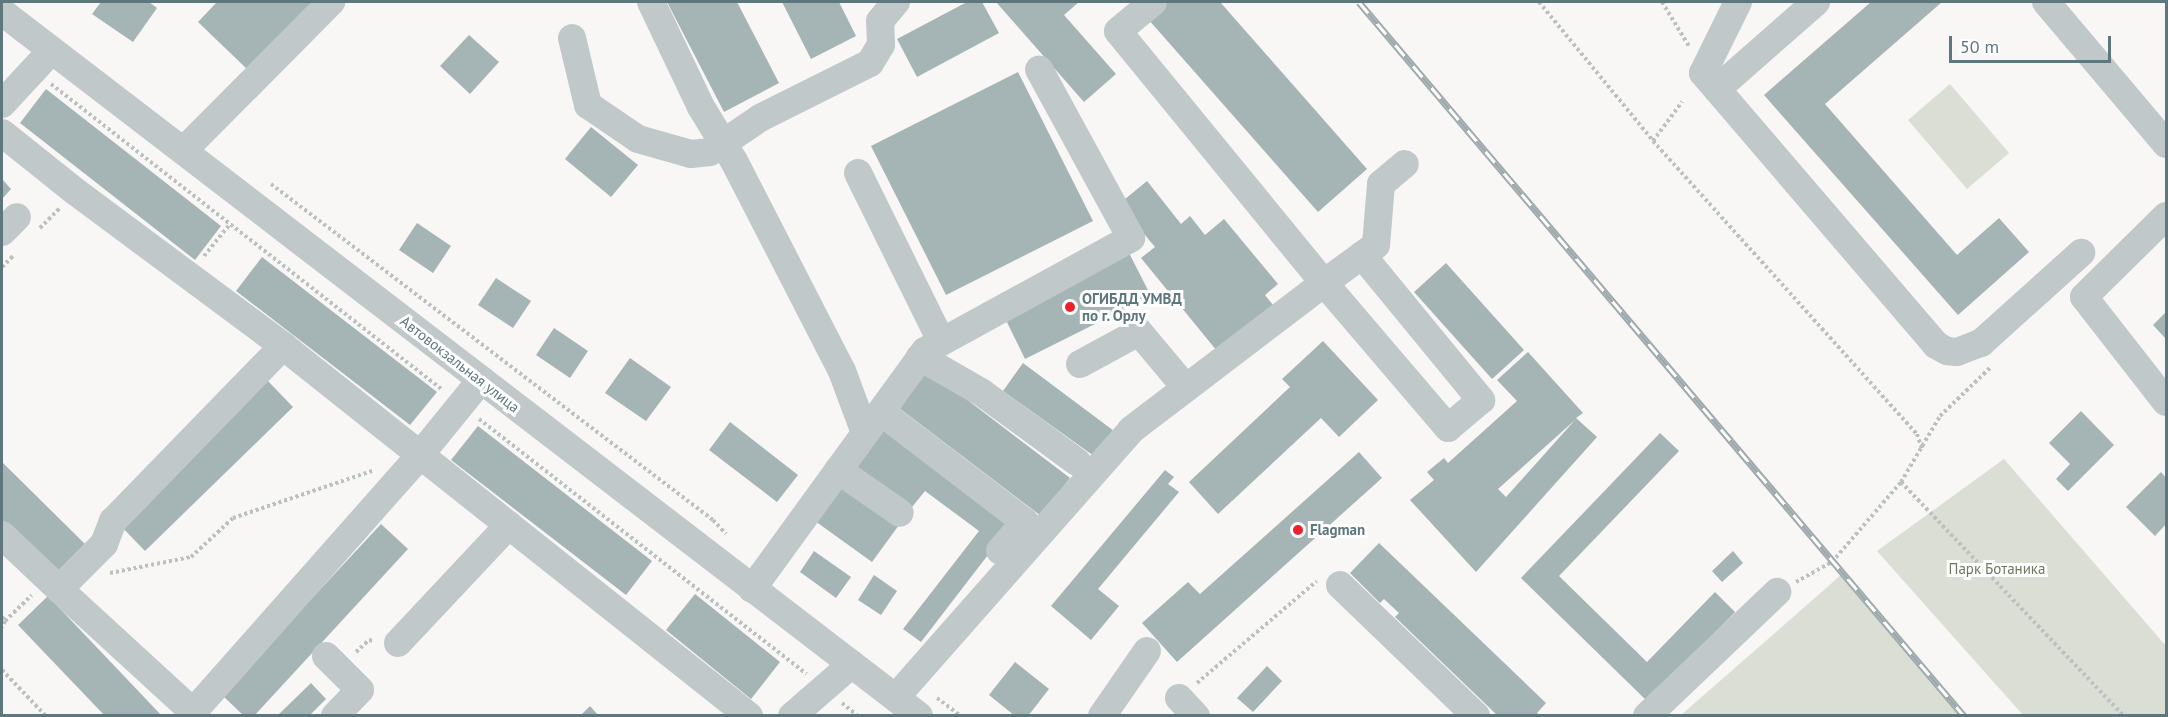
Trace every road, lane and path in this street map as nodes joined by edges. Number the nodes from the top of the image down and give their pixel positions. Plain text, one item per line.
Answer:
1 (331, 2) edge
2 (651, 2) edge
3 (1153, 2) edge
4 (1539, 2) edge
5 (1662, 2) edge
6 (1738, 2) edge
7 (1816, 2) edge
8 (2046, 2) edge
9 (882, 8) edge
10 (2, 12) edge
11 (572, 38) dead end
12 (51, 51) junction
13 (1039, 69) dead end
14 (1710, 81) junction
15 (1682, 102) dead end
16 (2, 104) edge
17 (2, 133) edge
18 (1653, 141) junction
19 (724, 144) junction
20 (2166, 144) edge
21 (184, 150) junction
22 (1404, 164) dead end
23 (858, 173) dead end
24 (2166, 216) edge
25 (230, 224) dead end
26 (2081, 253) dead end
27 (1362, 255) junction
28 (189, 276) junction
29 (1324, 283) junction
30 (283, 346) junction
31 (930, 349) junction
32 (1080, 363) dead end
33 (482, 380) junction
34 (1186, 388) junction
35 (2166, 402) edge
36 (873, 422) junction
37 (1922, 449) dead end
38 (420, 455) junction
39 (1077, 462) dead end
40 (376, 470) dead end
41 (838, 470) junction
42 (900, 513) dead end
43 (508, 525) junction
44 (2, 535) edge
45 (57, 584) junction
46 (1340, 585) joint
47 (752, 589) junction
48 (1777, 592) joint
49 (4, 619) edge
50 (936, 626) dead end
51 (2, 627) edge
52 (398, 643) joint
53 (1147, 651) dead end
54 (333, 662) joint
55 (852, 664) junction
56 (2, 670) edge
57 (896, 697) junction
58 (1188, 707) edge
59 (46, 716) edge
60 (335, 716) edge
61 (749, 716) edge
62 (792, 716) edge
63 (919, 716) edge
64 (1102, 716) edge
65 (1476, 716) edge
66 (1647, 716) edge
67 (2124, 716) edge

1 - 21 street
2 - 19 street
3 - 29 street
4 - 18 path
5 - 14 path
6 - 14 street
7 - 14 street
8 - 20 street
9 - 19 street
10 - 12 street, Автовокзальная улица
11 - 19 street
12 - 16 street
12 - 21 street, Автовокзальная улица
13 - 31 street
14 - 26 street
15 - 18 path
17 - 28 street
18 - 37 path
19 - 36 street
21 - 33 street, Автовокзальная улица
22 - 27 street
23 - 31 street
24 - 35 street
25 - 28 path
27 - 29 street
27 - 29 street
28 - 30 street
29 - 34 street
30 - 38 street
30 - 45 street
31 - 36 street
31 - 39 street
32 - 34 street
33 - 38 street
33 - 47 street, Автовокзальная улица
34 - 57 street
36 - 41 street
36 - 50 street
38 - 43 street
38 - 45 street
40 - 45 path
41 - 42 street
41 - 47 street
43 - 52 street
43 - 61 street
44 - 45 street
45 - 49 path
46 - 58 path
46 - 65 street
47 - 55 street, Автовокзальная улица
48 - 66 street
48 - 67 path
49 - 51 path
52 - 54 path
53 - 64 street
54 - 60 street
55 - 57 street, Автовокзальная улица
55 - 62 street
56 - 59 path
57 - 63 street, Автовокзальная улица

